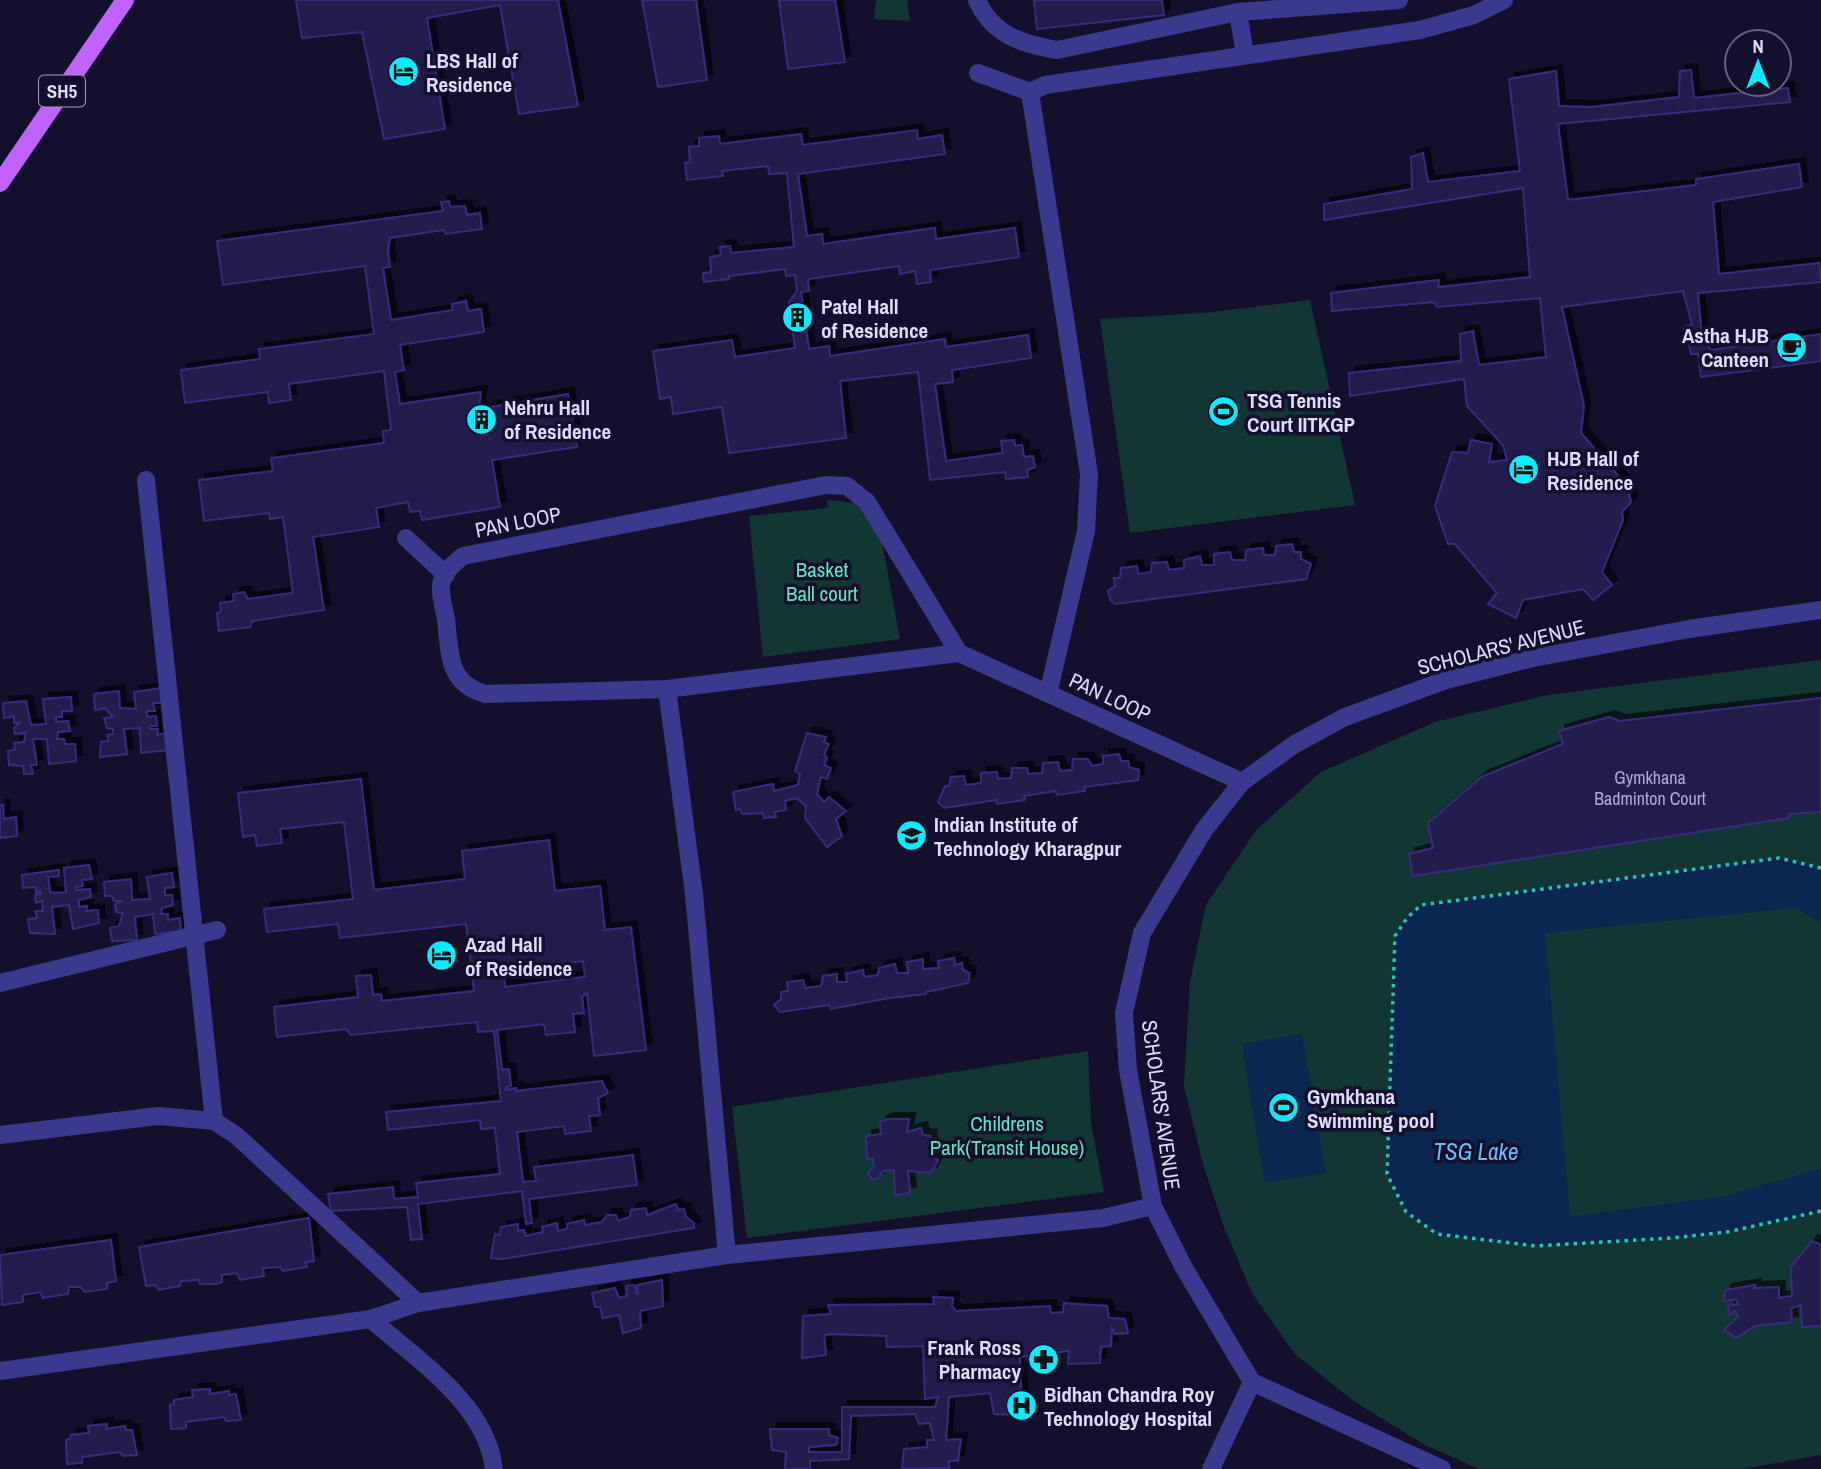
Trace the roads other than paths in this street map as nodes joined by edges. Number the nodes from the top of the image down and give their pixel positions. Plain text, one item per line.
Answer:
1 (125, 0) edge
2 (977, 0) edge
3 (1399, 0) edge
4 (1504, 0) edge
5 (1238, 12) junction
6 (1245, 55) junction
7 (978, 73) dead end
8 (1030, 92) junction
9 (0, 183) edge
10 (146, 480) dead end
11 (406, 538) dead end
12 (446, 575) junction
13 (1821, 610) edge
14 (959, 653) junction
15 (667, 689) junction
16 (1048, 694) junction
17 (1242, 782) junction
18 (217, 930) dead end
19 (194, 933) junction
20 (0, 983) edge
21 (214, 1122) junction
22 (0, 1135) edge
23 (1153, 1206) junction
24 (727, 1255) junction
25 (418, 1303) junction
26 (372, 1320) junction
27 (0, 1371) edge
28 (1252, 1381) junction
29 (494, 1469) edge
30 (1211, 1469) edge
31 (1442, 1469) edge

1 - 9 main road, SH5
2 - 5 street
3 - 5 street
4 - 6 street
5 - 6 street
6 - 8 street
7 - 8 street
8 - 16 street
10 - 19 street
11 - 12 street
12 - 14 street, PAN LOOP
12 - 15 street
13 - 17 street, SCHOLARS' AVENUE
14 - 15 street
14 - 16 street, PAN LOOP
15 - 24 street
16 - 17 street, PAN LOOP
17 - 23 street, SCHOLARS' AVENUE
18 - 19 street
19 - 20 street
19 - 21 street
21 - 22 street
21 - 25 street
23 - 24 street
23 - 28 street, SCHOLARS' AVENUE
24 - 25 street
25 - 26 street
26 - 27 street
26 - 29 street
28 - 30 street
28 - 31 street

